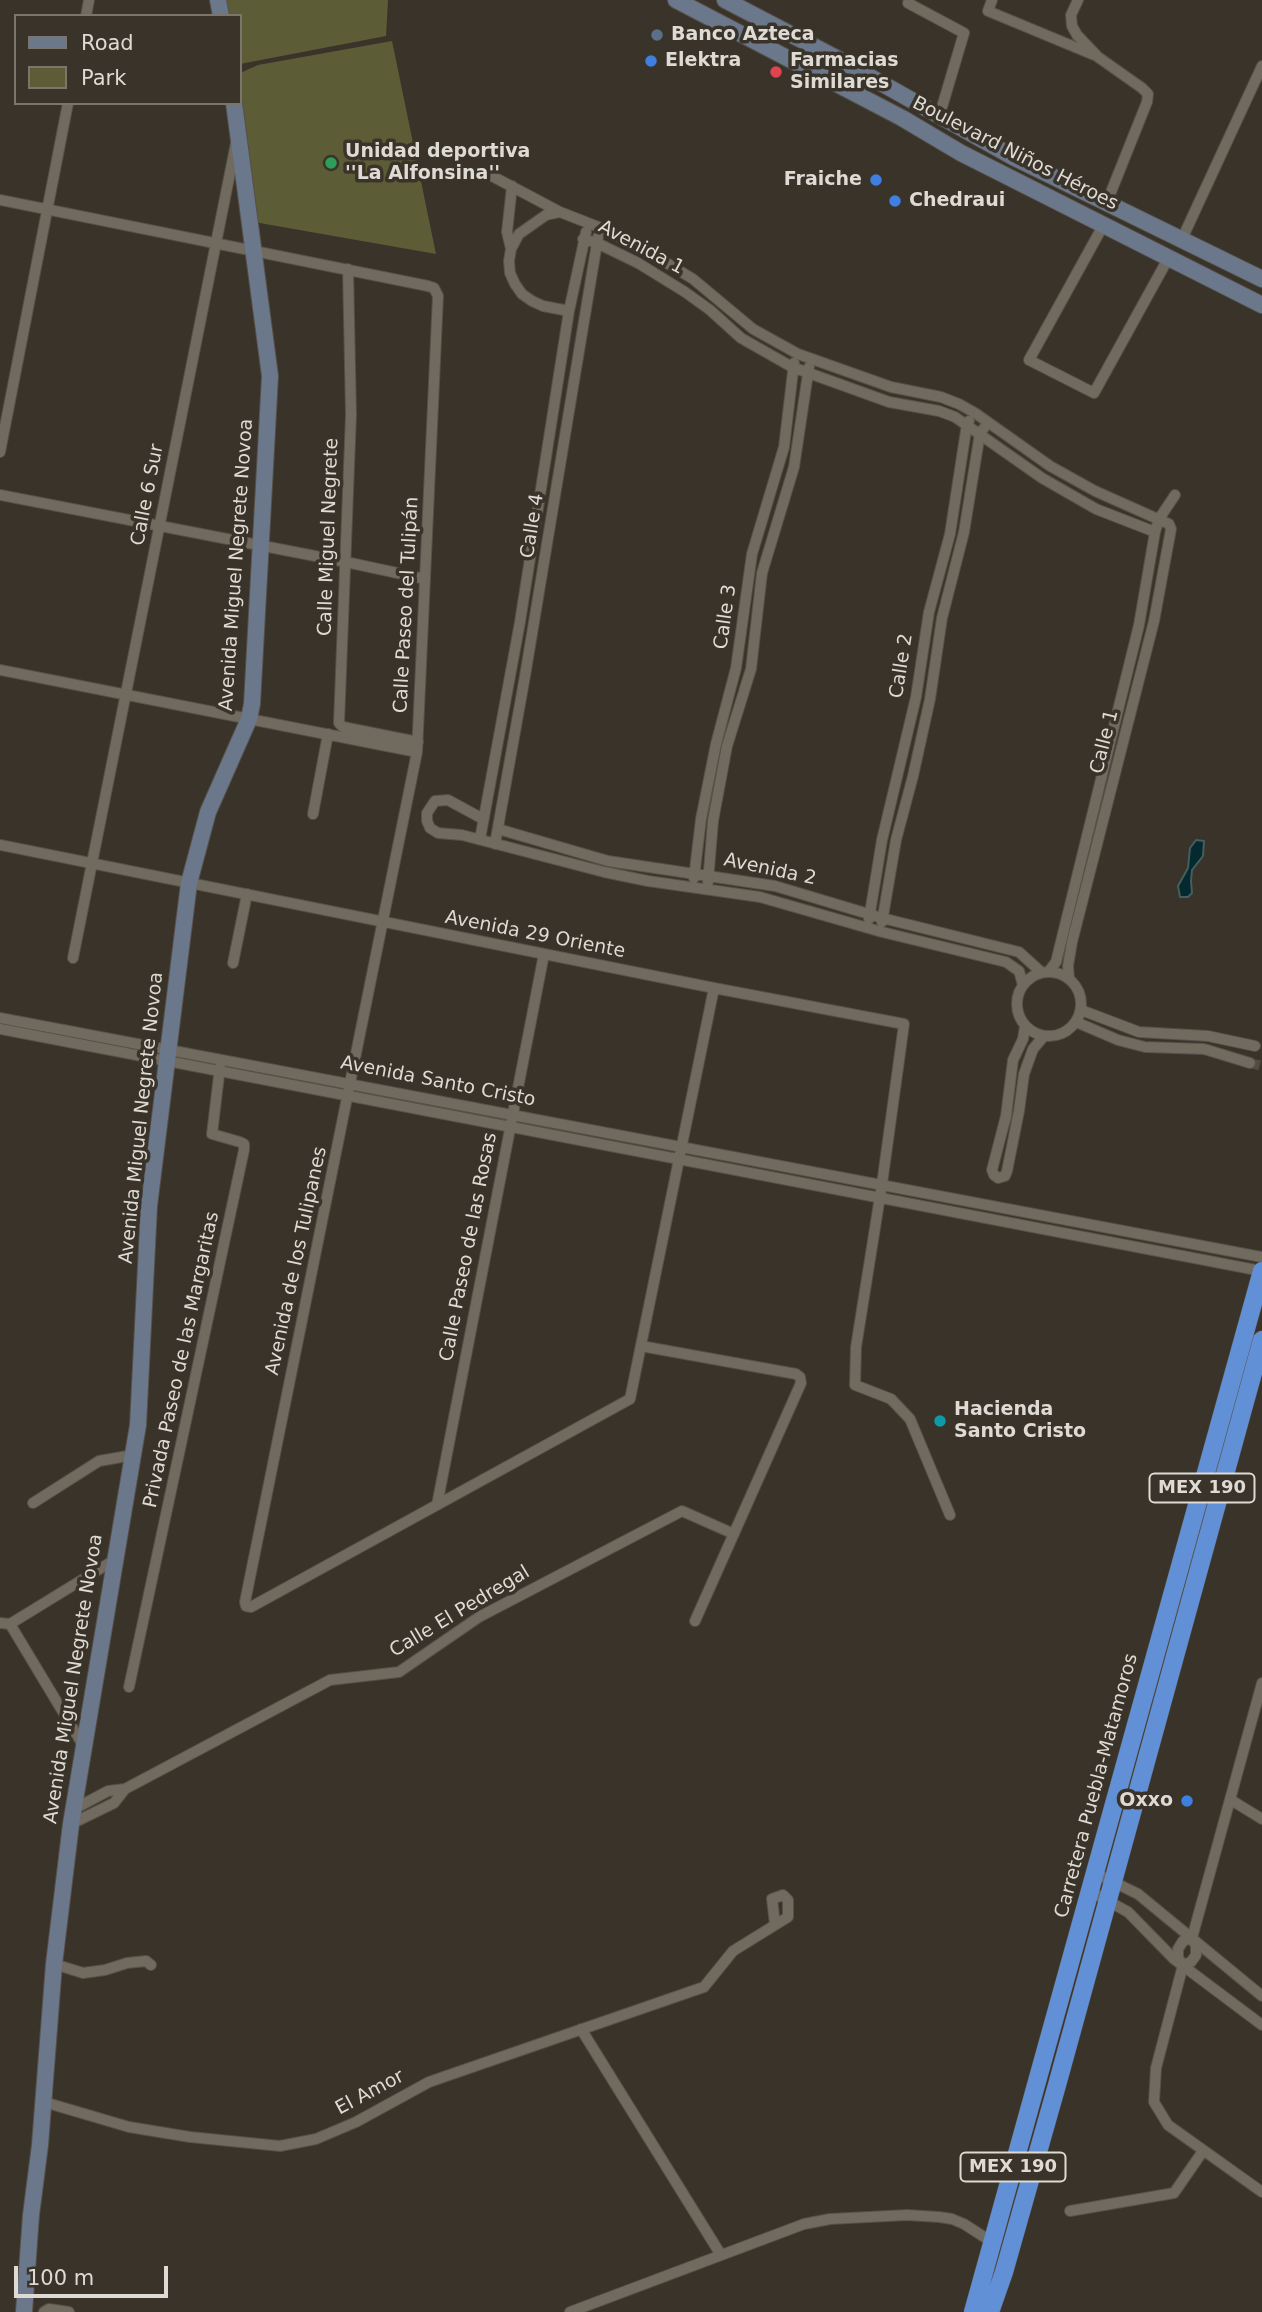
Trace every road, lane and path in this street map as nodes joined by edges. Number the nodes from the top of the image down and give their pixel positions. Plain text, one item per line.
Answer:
1 (676, 0) edge
2 (725, 0) edge
3 (930, 0) edge
4 (992, 0) edge
5 (1078, 0) edge
6 (916, 5) edge
7 (1098, 57) junction
8 (1262, 66) edge
9 (68, 105) edge
10 (234, 105) edge
11 (939, 117) junction
12 (238, 134) junction
13 (491, 176) dead end
14 (512, 186) junction
15 (0, 200) edge
16 (1107, 202) junction
17 (47, 209) junction
18 (560, 212) junction
19 (589, 223) junction
20 (1104, 224) junction
21 (601, 228) junction
22 (583, 239) junction
23 (1182, 239) junction
24 (216, 243) junction
25 (597, 243) junction
26 (511, 249) junction
27 (253, 251) junction
28 (1169, 257) junction
29 (348, 270) junction
30 (1262, 279) edge
31 (1262, 305) edge
32 (569, 311) junction
33 (798, 354) junction
34 (812, 360) junction
35 (792, 367) junction
36 (806, 372) junction
37 (975, 413) junction
38 (988, 422) junction
39 (967, 424) junction
40 (980, 433) junction
41 (0, 452) edge
42 (541, 489) junction
43 (556, 492) junction
44 (0, 495) edge
45 (1175, 495) dead end
46 (1159, 519) junction
47 (159, 526) junction
48 (1155, 532) junction
49 (261, 545) junction
50 (346, 562) junction
51 (425, 579) junction
52 (741, 634) junction
53 (754, 634) junction
54 (0, 670) edge
55 (126, 694) junction
56 (916, 697) junction
57 (930, 699) junction
58 (249, 719) junction
59 (328, 734) junction
60 (417, 747) junction
61 (1106, 752) junction
62 (1120, 755) junction
63 (313, 814) dead end
64 (484, 819) junction
65 (498, 829) junction
66 (480, 839) junction
67 (495, 844) junction
68 (0, 845) edge
69 (91, 863) junction
70 (694, 873) junction
71 (709, 875) junction
72 (189, 883) junction
73 (693, 886) junction
74 (707, 888) junction
75 (247, 894) junction
76 (870, 914) junction
77 (882, 918) junction
78 (382, 922) junction
79 (868, 928) junction
80 (882, 932) junction
81 (544, 954) junction
82 (73, 958) dead end
83 (233, 963) dead end
84 (1045, 972) junction
85 (1069, 978) junction
86 (1023, 985) junction
87 (714, 988) junction
88 (1081, 1010) junction
89 (0, 1018) edge
90 (1076, 1022) junction
91 (1025, 1026) junction
92 (0, 1030) edge
93 (1044, 1036) junction
94 (99, 1043) junction
95 (1255, 1046) dead end
96 (168, 1057) junction
97 (221, 1061) junction
98 (1250, 1063) tunnel mouth
99 (219, 1073) junction
100 (350, 1089) junction
101 (511, 1120) junction
102 (681, 1152) junction
103 (869, 1182) junction
104 (882, 1184) junction
105 (866, 1194) junction
106 (880, 1197) junction
107 (1171, 1239) junction
108 (1168, 1252) junction
109 (1262, 1257) edge
110 (1262, 1271) edge
111 (1262, 1340) edge
112 (641, 1346) junction
113 (133, 1455) junction
114 (33, 1503) dead end
115 (437, 1505) junction
116 (950, 1515) dead end
117 (734, 1534) junction
118 (116, 1559) junction
119 (695, 1622) dead end
120 (5, 1624) edge
121 (1262, 1684) edge
122 (129, 1687) dead end
123 (84, 1747) junction
124 (1231, 1800) junction
125 (72, 1817) junction
126 (1262, 1819) edge
127 (1099, 1881) junction
128 (1107, 1899) junction
129 (775, 1924) dead end
130 (1192, 1938) junction
131 (54, 1964) junction
132 (151, 1965) dead end
133 (1183, 1965) junction
134 (1262, 1996) edge
135 (1262, 2025) edge
136 (581, 2029) junction
137 (44, 2102) junction
138 (1203, 2151) junction
139 (1262, 2192) edge
140 (1070, 2211) dead end
141 (992, 2242) junction
142 (721, 2255) junction
143 (24, 2312) edge
144 (44, 2312) edge
145 (69, 2312) edge
146 (570, 2312) edge
147 (973, 2312) edge
148 (990, 2312) edge

1 - 20 main road, Boulevard Niños Héroes
2 - 11 main road, Boulevard Niños Héroes
3 - 6 street
4 - 7 street
5 - 7 street
6 - 11 street
7 - 16 street
8 - 23 street
9 - 17 street
10 - 12 main road, Avenida Miguel Negrete Novoa
11 - 16 main road, Boulevard Niños Héroes
12 - 24 street, Calle 6 Sur
12 - 27 main road, Avenida Miguel Negrete Novoa
13 - 14 street
14 - 18 street
14 - 26 street
15 - 17 street
16 - 23 main road, Boulevard Niños Héroes
17 - 24 street
17 - 41 street
18 - 19 street
18 - 26 street
19 - 21 street, Avenida 1
19 - 22 street, Avenida 1
20 - 28 main road, Boulevard Niños Héroes
20 - 28 street
21 - 25 street, Calle 4
21 - 33 street, Avenida 1
22 - 25 street, Avenida 1
22 - 32 street, Calle 4
23 - 30 main road, Boulevard Niños Héroes
24 - 27 street
24 - 47 street, Calle 6 Sur
25 - 35 street, Avenida 1
25 - 43 street, Calle 4
26 - 32 street
27 - 29 street
27 - 49 main road, Avenida Miguel Negrete Novoa
28 - 31 main road, Boulevard Niños Héroes
29 - 50 street, Calle Miguel Negrete
29 - 51 street, Calle Paseo del Tulipán
32 - 42 street, Calle 4
33 - 34 street, Avenida 1
33 - 35 street, Calle 3
34 - 36 street, Calle 3
34 - 37 street, Avenida 1
35 - 36 street, Avenida 1
35 - 52 street, Calle 3
36 - 39 street, Avenida 1
36 - 53 street, Calle 3
37 - 38 street, Avenida 1
37 - 39 street, Calle 2
38 - 40 street, Calle 2
38 - 46 street, Avenida 1
39 - 40 street, Avenida 1
39 - 56 street, Calle 2
40 - 48 street, Avenida 1
40 - 57 street, Calle 2
42 - 43 street
42 - 64 street, Calle 4
43 - 65 street, Calle 4
44 - 47 street
45 - 46 street, Calle 1
46 - 48 street, Calle 1
46 - 62 street, Calle 1
47 - 49 street
47 - 55 street, Calle 6 Sur
48 - 61 street, Calle 1
49 - 50 street
49 - 58 main road, Avenida Miguel Negrete Novoa
50 - 51 street
50 - 60 street, Calle Miguel Negrete
51 - 60 street, Calle Paseo del Tulipán
52 - 53 street
52 - 70 street, Calle 3
53 - 71 street, Calle 3
54 - 55 street
55 - 58 street
55 - 69 street, Calle 6 Sur
56 - 57 street
56 - 76 street, Calle 2
57 - 77 street, Calle 2
58 - 59 street
58 - 72 main road, Avenida Miguel Negrete Novoa
59 - 60 street
59 - 63 street
60 - 78 street, Calle Paseo del Tulipán
61 - 62 street
61 - 84 street, Calle 1
62 - 85 street, Calle 1
64 - 66 street, Calle 4
64 - 66 street, Avenida 2
65 - 67 street
65 - 70 street, Avenida 2
66 - 67 street, Avenida 2
67 - 73 street, Avenida 2
68 - 69 street, Avenida 29 Oriente
69 - 72 street, Avenida 29 Oriente
69 - 82 street, Calle 6 Sur
70 - 71 street, Avenida 2
70 - 73 street, Calle 3
71 - 74 street, Calle 3
71 - 76 street, Avenida 2
72 - 75 street, Avenida 29 Oriente
72 - 96 main road, Avenida Miguel Negrete Novoa
73 - 74 street, Avenida 2
74 - 79 street, Avenida 2
75 - 78 street, Avenida 29 Oriente
75 - 83 street
76 - 77 street, Avenida 2
76 - 79 street, Calle 2
77 - 80 street, Calle 2
77 - 84 street, Avenida 2
78 - 81 street, Avenida 29 Oriente
78 - 100 street, Avenida de los Tulipanes
79 - 80 street, Avenida 2
80 - 86 street, Avenida 2
81 - 87 street, Avenida 29 Oriente
81 - 101 street, Calle Paseo de las Rosas
84 - 85 street
84 - 86 street
85 - 88 street
86 - 91 street
87 - 102 street
87 - 104 street, Avenida 29 Oriente
88 - 90 street
88 - 95 street
89 - 94 street, Avenida Santo Cristo
90 - 93 street
90 - 98 street
91 - 93 street
91 - 93 street
92 - 94 street, Avenida Santo Cristo
94 - 96 street, Avenida Santo Cristo
96 - 97 street, Avenida Santo Cristo
96 - 99 street, Avenida Santo Cristo
96 - 113 main road, Avenida Miguel Negrete Novoa
97 - 99 street, Privada Paseo de las Margaritas
97 - 100 street, Avenida Santo Cristo
99 - 100 street, Avenida Santo Cristo
99 - 122 street, Privada Paseo de las Margaritas
100 - 101 street, Avenida Santo Cristo
100 - 115 street, Avenida de los Tulipanes
101 - 102 street, Avenida Santo Cristo
101 - 115 street, Calle Paseo de las Rosas
102 - 103 street, Avenida Santo Cristo
102 - 105 street, Avenida Santo Cristo
102 - 112 street
103 - 104 street, Avenida Santo Cristo
103 - 105 street
104 - 106 street
104 - 107 street, Avenida Santo Cristo
105 - 106 street, Avenida Santo Cristo
106 - 108 street, Avenida Santo Cristo
106 - 116 street
107 - 108 street
107 - 109 street, Avenida Santo Cristo
108 - 110 street, Avenida Santo Cristo
110 - 127 highway, Carretera Puebla-Matamoros / MEX 190
111 - 127 highway, Carretera Puebla-Matamoros / MEX 190
112 - 115 street
112 - 117 street
113 - 114 street
113 - 118 main road, Avenida Miguel Negrete Novoa
117 - 119 street
117 - 125 street, Calle El Pedregal
118 - 120 street
118 - 123 main road, Avenida Miguel Negrete Novoa
120 - 123 street
121 - 124 street
123 - 125 main road, Avenida Miguel Negrete Novoa
124 - 126 street
124 - 130 street
125 - 131 main road, Avenida Miguel Negrete Novoa
127 - 128 highway, Carretera Puebla-Matamoros / MEX 190
127 - 130 street
127 - 141 highway, Carretera Puebla-Matamoros / MEX 190
128 - 133 street
128 - 148 highway, Carretera Puebla-Matamoros / MEX 190
129 - 136 street, El Amor
130 - 133 street
130 - 133 street
130 - 134 street
131 - 132 street
131 - 137 main road, Avenida Miguel Negrete Novoa
133 - 135 street
133 - 138 street
136 - 137 street, El Amor
136 - 142 street
137 - 143 main road, Avenida Miguel Negrete Novoa
138 - 139 street
138 - 140 street
141 - 142 street
141 - 147 highway, Carretera Puebla-Matamoros / MEX 190
142 - 146 street
144 - 145 street

